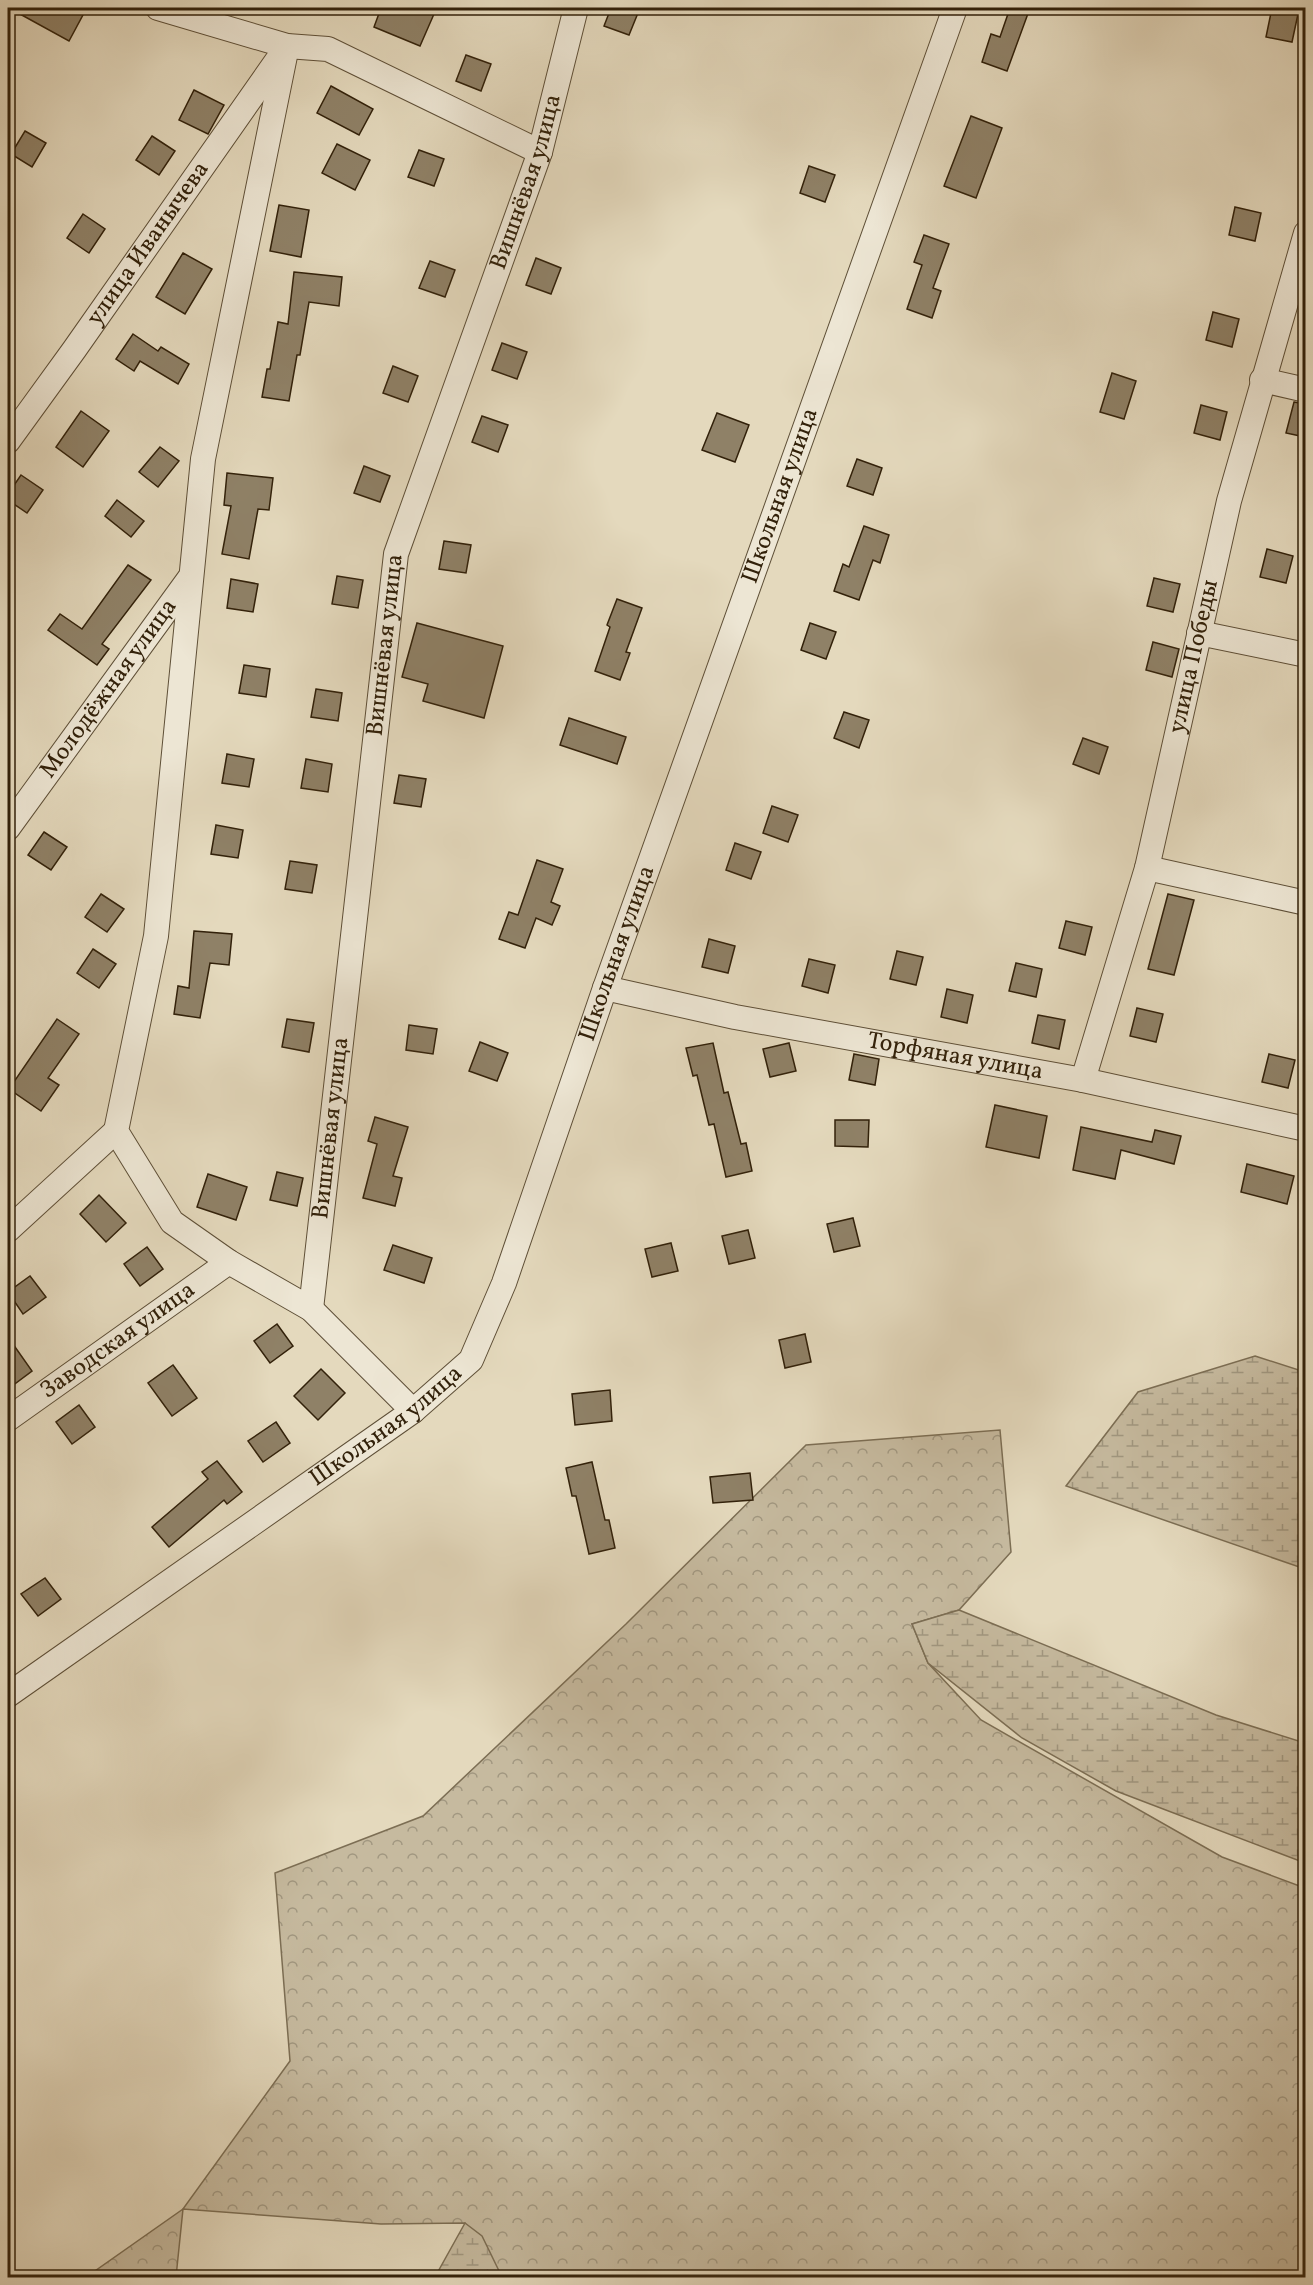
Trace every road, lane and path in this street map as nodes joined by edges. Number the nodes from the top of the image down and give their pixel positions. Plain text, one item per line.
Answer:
1 (158, 8) edge
2 (576, 8) edge
3 (955, 8) edge
4 (287, 46) junction
5 (540, 152) junction
6 (1305, 233) edge
7 (1262, 380) junction
8 (1305, 390) edge
9 (8, 441) edge
10 (190, 577) junction
11 (1199, 633) junction
12 (1305, 655) edge
13 (8, 828) edge
14 (1147, 868) junction
15 (1305, 903) edge
16 (605, 988) junction
17 (1083, 1080) junction
18 (1305, 1129) edge
19 (116, 1131) junction
20 (8, 1230) edge
21 (229, 1262) junction
22 (311, 1309) junction
23 (413, 1411) junction
24 (8, 1419) edge
25 (8, 1695) edge

1 - 4 street
2 - 5 street, Вишнёвая улица
3 - 16 street, Школьная улица
4 - 5 street
4 - 9 street, улица Иванычева
4 - 10 street
5 - 22 street, Вишнёвая улица
6 - 7 street, улица Победы
7 - 8 street
7 - 11 street, улица Победы
10 - 13 street, Молодёжная улица
10 - 19 street
11 - 12 street
11 - 14 street, улица Победы
14 - 15 street
14 - 17 street, улица Победы
16 - 17 street, Торфяная улица
16 - 23 street, Школьная улица
17 - 18 street, Торфяная улица
19 - 20 street
19 - 21 street
21 - 22 street
21 - 24 street, Заводская улица
22 - 23 street
23 - 25 street, Школьная улица

